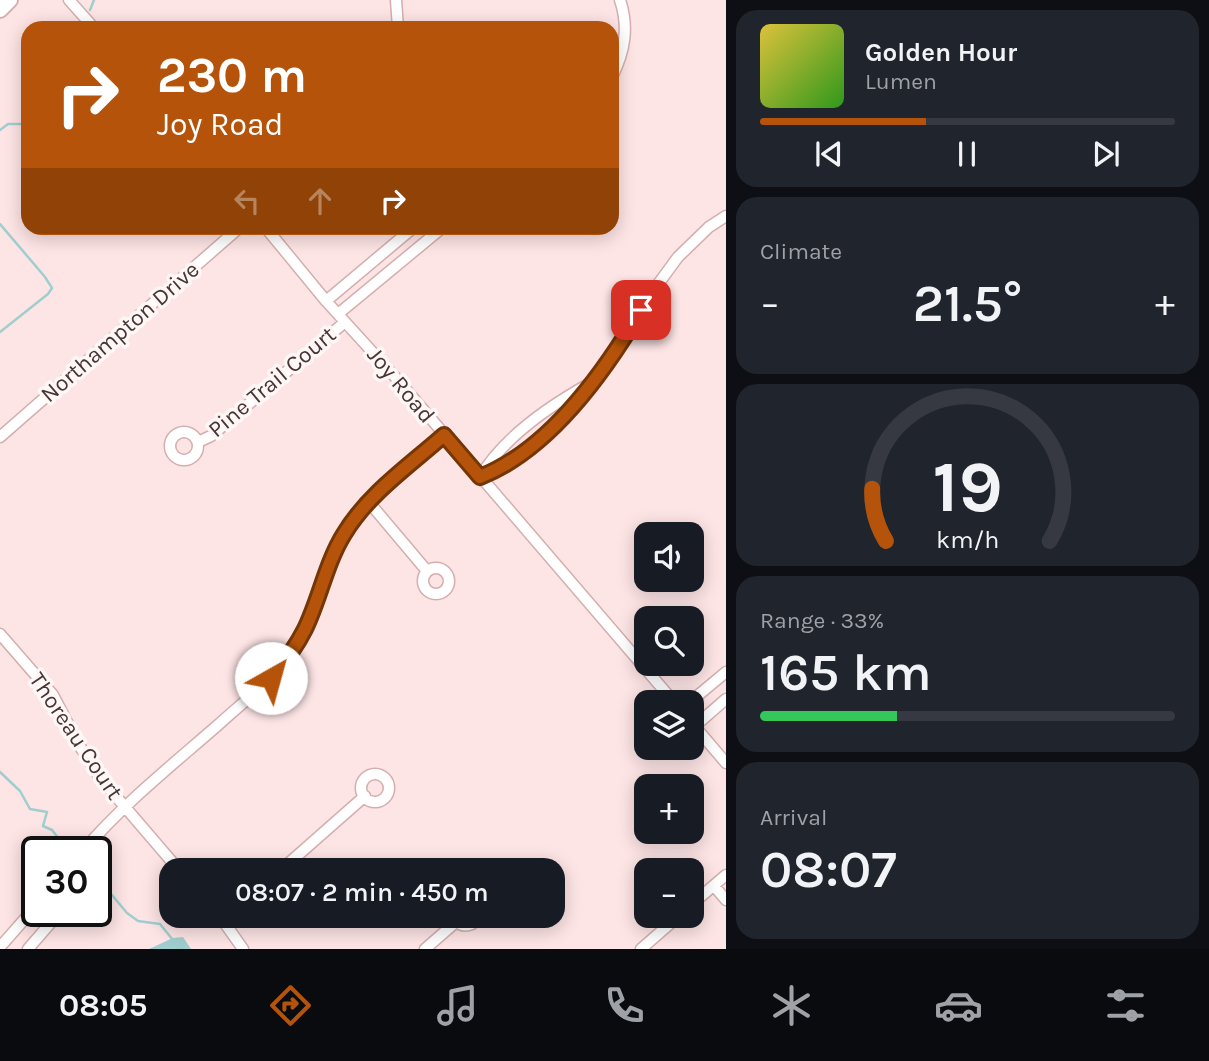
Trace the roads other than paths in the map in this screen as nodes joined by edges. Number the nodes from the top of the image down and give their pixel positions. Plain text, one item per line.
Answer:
1 (10, 0) edge
2 (69, 0) edge
3 (396, 0) edge
4 (620, 0) edge
5 (0, 10) edge
6 (88, 21) edge
7 (398, 21) edge
8 (619, 61) edge
9 (726, 216) edge
10 (231, 235) edge
11 (272, 235) edge
12 (405, 235) edge
13 (433, 235) edge
14 (401, 238) junction
15 (412, 252) junction
16 (370, 263) junction
17 (382, 277) junction
18 (326, 301) junction
19 (341, 318) junction
20 (591, 383) junction
21 (444, 435) junction
22 (0, 436) edge
23 (198, 442) dead end
24 (480, 477) junction
25 (368, 501) junction
26 (427, 571) dead end
27 (0, 634) edge
28 (726, 672) edge
29 (664, 690) edge
30 (704, 690) edge
31 (726, 699) edge
32 (704, 716) edge
33 (704, 737) edge
34 (726, 763) edge
35 (365, 796) dead end
36 (124, 806) junction
37 (97, 836) edge
38 (169, 858) edge
39 (295, 858) edge
40 (726, 875) edge
41 (714, 886) junction
42 (704, 894) edge
43 (726, 900) edge
44 (21, 923) edge
45 (47, 927) edge
46 (231, 928) edge
47 (446, 928) edge
48 (665, 928) edge
49 (0, 947) edge
50 (27, 949) edge
51 (243, 949) edge
52 (425, 949) edge
53 (641, 949) edge

1 - 5 main road
2 - 6 street
3 - 7 street
4 - 8 street
9 - 20 street
10 - 22 street, Northampton Drive
11 - 18 street, Joy Road
12 - 14 street
13 - 15 street, Pine Trail Court
14 - 15 street
14 - 16 street
15 - 17 street, Pine Trail Court
16 - 17 street
16 - 18 street
17 - 19 street, Pine Trail Court
18 - 19 street, Joy Road
19 - 21 street, Joy Road
19 - 23 street, Pine Trail Court
20 - 24 street
20 - 24 street
21 - 24 street, Joy Road
21 - 25 street
24 - 29 street, Joy Road
25 - 26 street
25 - 36 street
27 - 36 street, Thoreau Court
28 - 30 street
31 - 32 street
33 - 34 street
35 - 39 street
36 - 37 street
36 - 38 street, Thoreau Court
40 - 41 street
41 - 42 street
41 - 43 street
44 - 49 street
45 - 50 street
46 - 51 street
47 - 52 street
48 - 53 street

